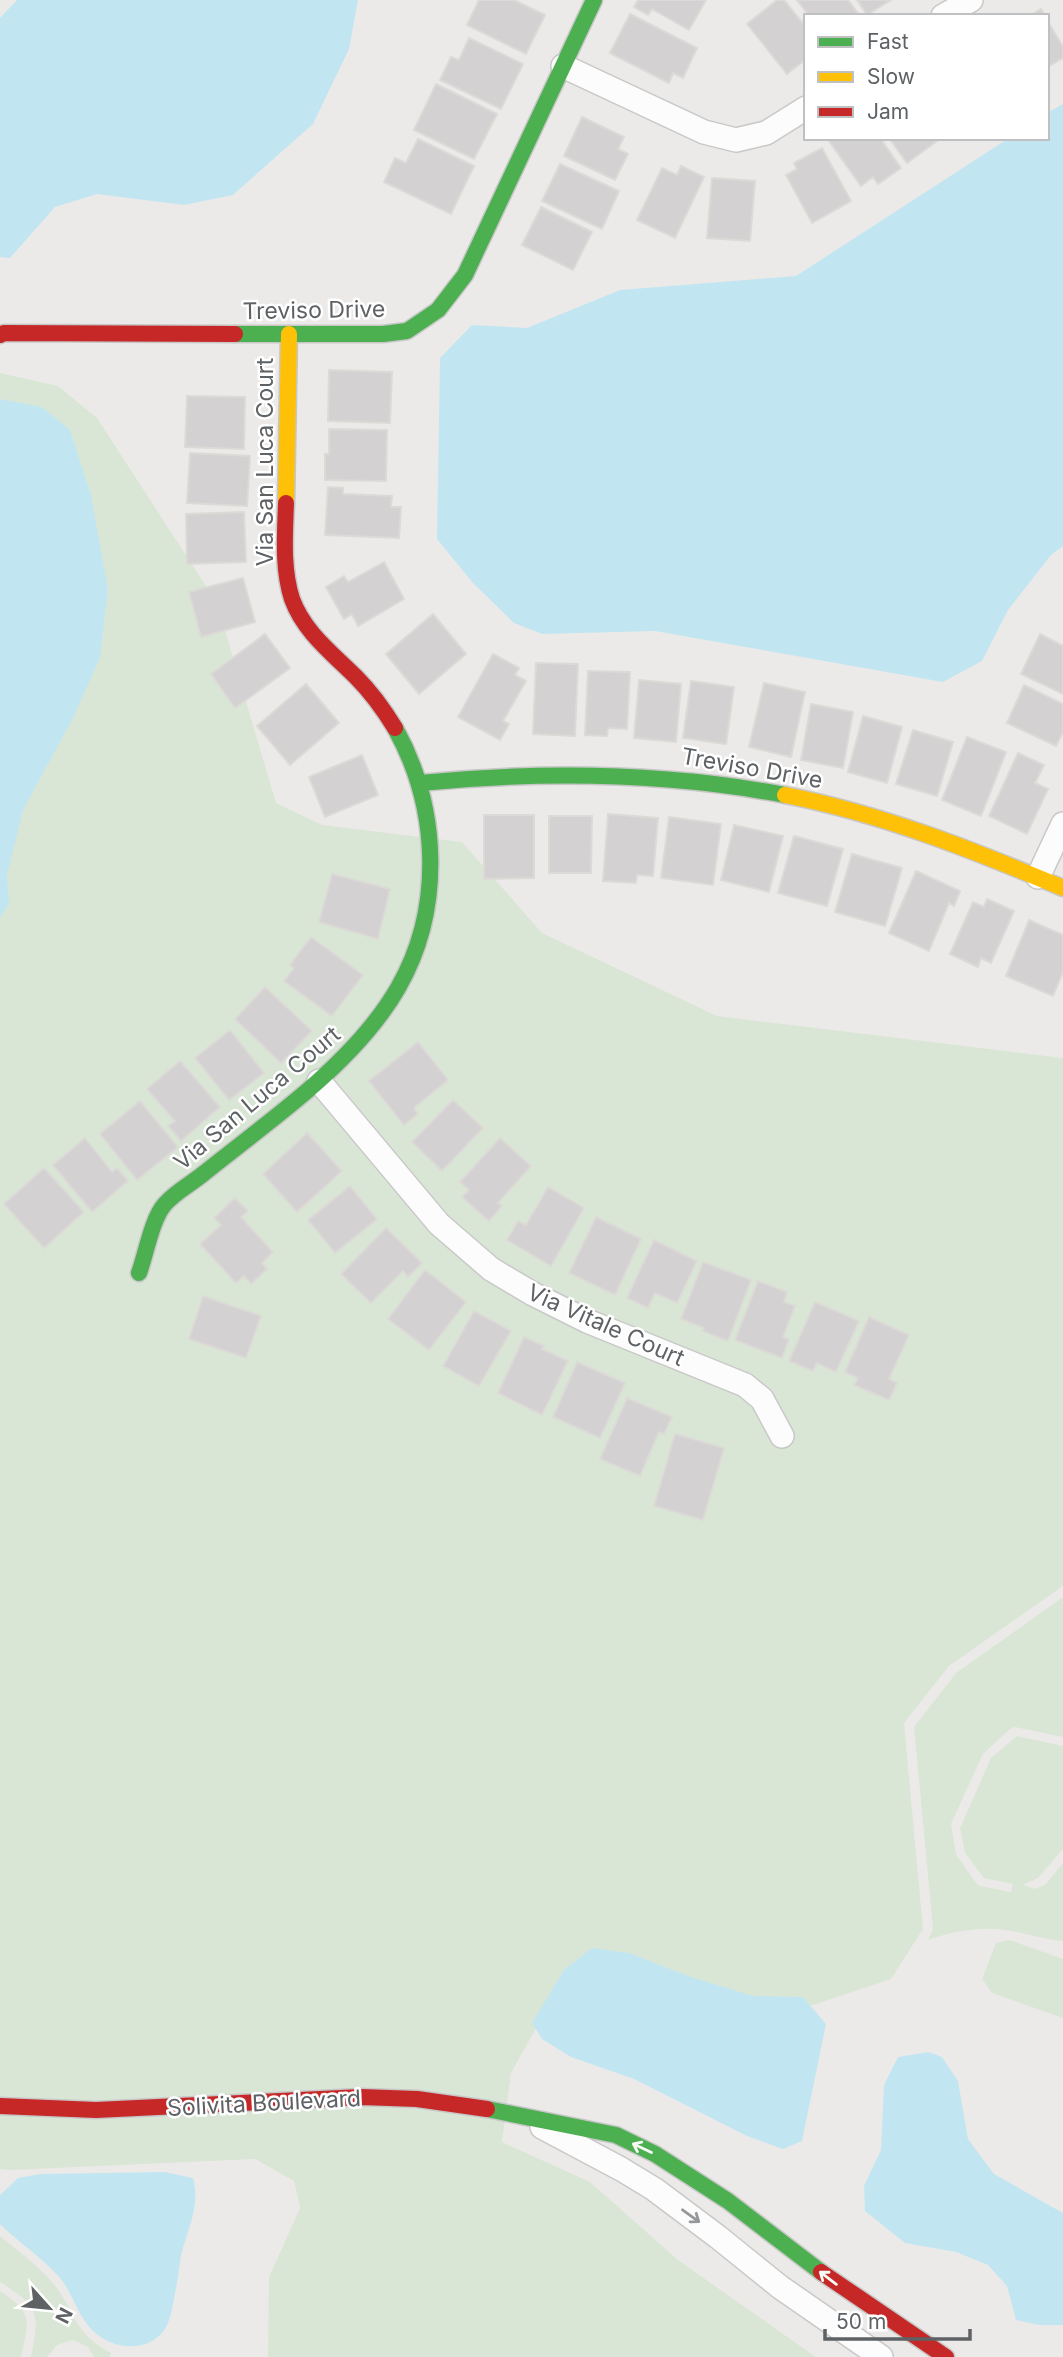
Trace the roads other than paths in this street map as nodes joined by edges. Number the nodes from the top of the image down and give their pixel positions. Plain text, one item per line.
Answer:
1 (594, 0) edge
2 (971, 0) edge
3 (946, 14) edge
4 (563, 66) junction
5 (804, 109) edge
6 (1, 333) edge
7 (289, 334) junction
8 (420, 783) junction
9 (1063, 824) edge
10 (1038, 877) junction
11 (1063, 888) edge
12 (319, 1081) junction
13 (139, 1272) dead end
14 (782, 1436) dead end
15 (0, 2106) edge
16 (527, 2118) junction
17 (881, 2357) edge
18 (946, 2357) edge

1 - 4 street, Treviso Drive
2 - 3 street
4 - 5 street
4 - 7 street, Treviso Drive
6 - 7 street, Treviso Drive
7 - 8 street, Via San Luca Court
8 - 10 street, Treviso Drive
8 - 12 street, Via San Luca Court
9 - 10 street
10 - 11 street, Treviso Drive
12 - 13 street, Via San Luca Court
12 - 14 street, Via Vitale Court
15 - 16 street, Solivita Boulevard
16 -> 17 street, Solivita Boulevard
18 -> 16 street, Solivita Boulevard

